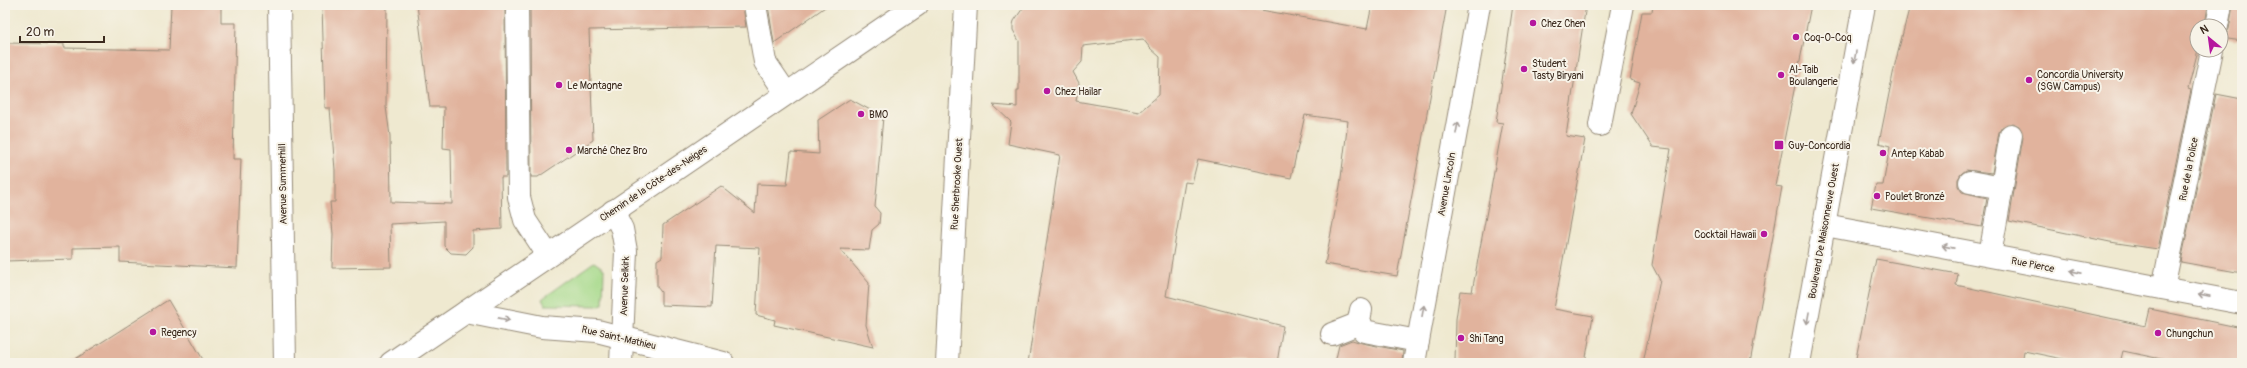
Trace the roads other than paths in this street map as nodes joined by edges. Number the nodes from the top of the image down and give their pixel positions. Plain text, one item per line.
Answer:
1 (279, 5) edge
2 (517, 5) edge
3 (755, 5) edge
4 (917, 5) edge
5 (966, 5) edge
6 (1479, 5) edge
7 (1622, 5) edge
8 (1864, 5) edge
9 (2221, 5) edge
10 (2219, 18) edge
11 (2210, 58) edge
12 (786, 93) junction
13 (1600, 125) dead end
14 (2011, 135) dead end
15 (1970, 182) dead end
16 (2002, 188) junction
17 (613, 211) junction
18 (1825, 225) junction
19 (548, 255) junction
20 (1990, 255) junction
21 (2163, 288) junction
22 (2242, 303) edge
23 (466, 312) junction
24 (1332, 334) dead end
25 (622, 337) junction
26 (1418, 341) junction
27 (285, 363) edge
28 (391, 363) edge
29 (621, 363) edge
30 (723, 363) edge
31 (947, 363) edge
32 (1414, 363) edge
33 (1799, 363) edge

1 - 27 street, Avenue Summerhill
2 - 19 street
3 - 12 street
4 - 12 street, Chemin de la Côte-des-Neiges
5 - 31 street, Rue Sherbrooke Ouest
26 -> 6 street, Avenue Lincoln
7 - 13 street
8 -> 18 street, Boulevard De Maisonneuve Ouest
9 - 10 street
11 - 21 street, Rue de la Police
12 - 17 street, Chemin de la Côte-des-Neiges
14 - 16 street
15 - 16 street
16 - 20 street
17 - 19 street, Chemin de la Côte-des-Neiges
17 - 25 street, Avenue Selkirk
20 -> 18 street, Rue Pierce
18 -> 33 street, Boulevard De Maisonneuve Ouest
19 - 23 street, Chemin de la Côte-des-Neiges
21 -> 20 street, Rue Pierce
22 -> 21 street, Rue Pierce
23 -> 25 street, Rue Saint-Mathieu
23 - 28 street, Chemin de la Côte-des-Neiges
24 - 26 street
25 - 29 street, Avenue Selkirk
25 - 30 street, Rue Saint-Mathieu
26 - 32 street, Avenue Lincoln

